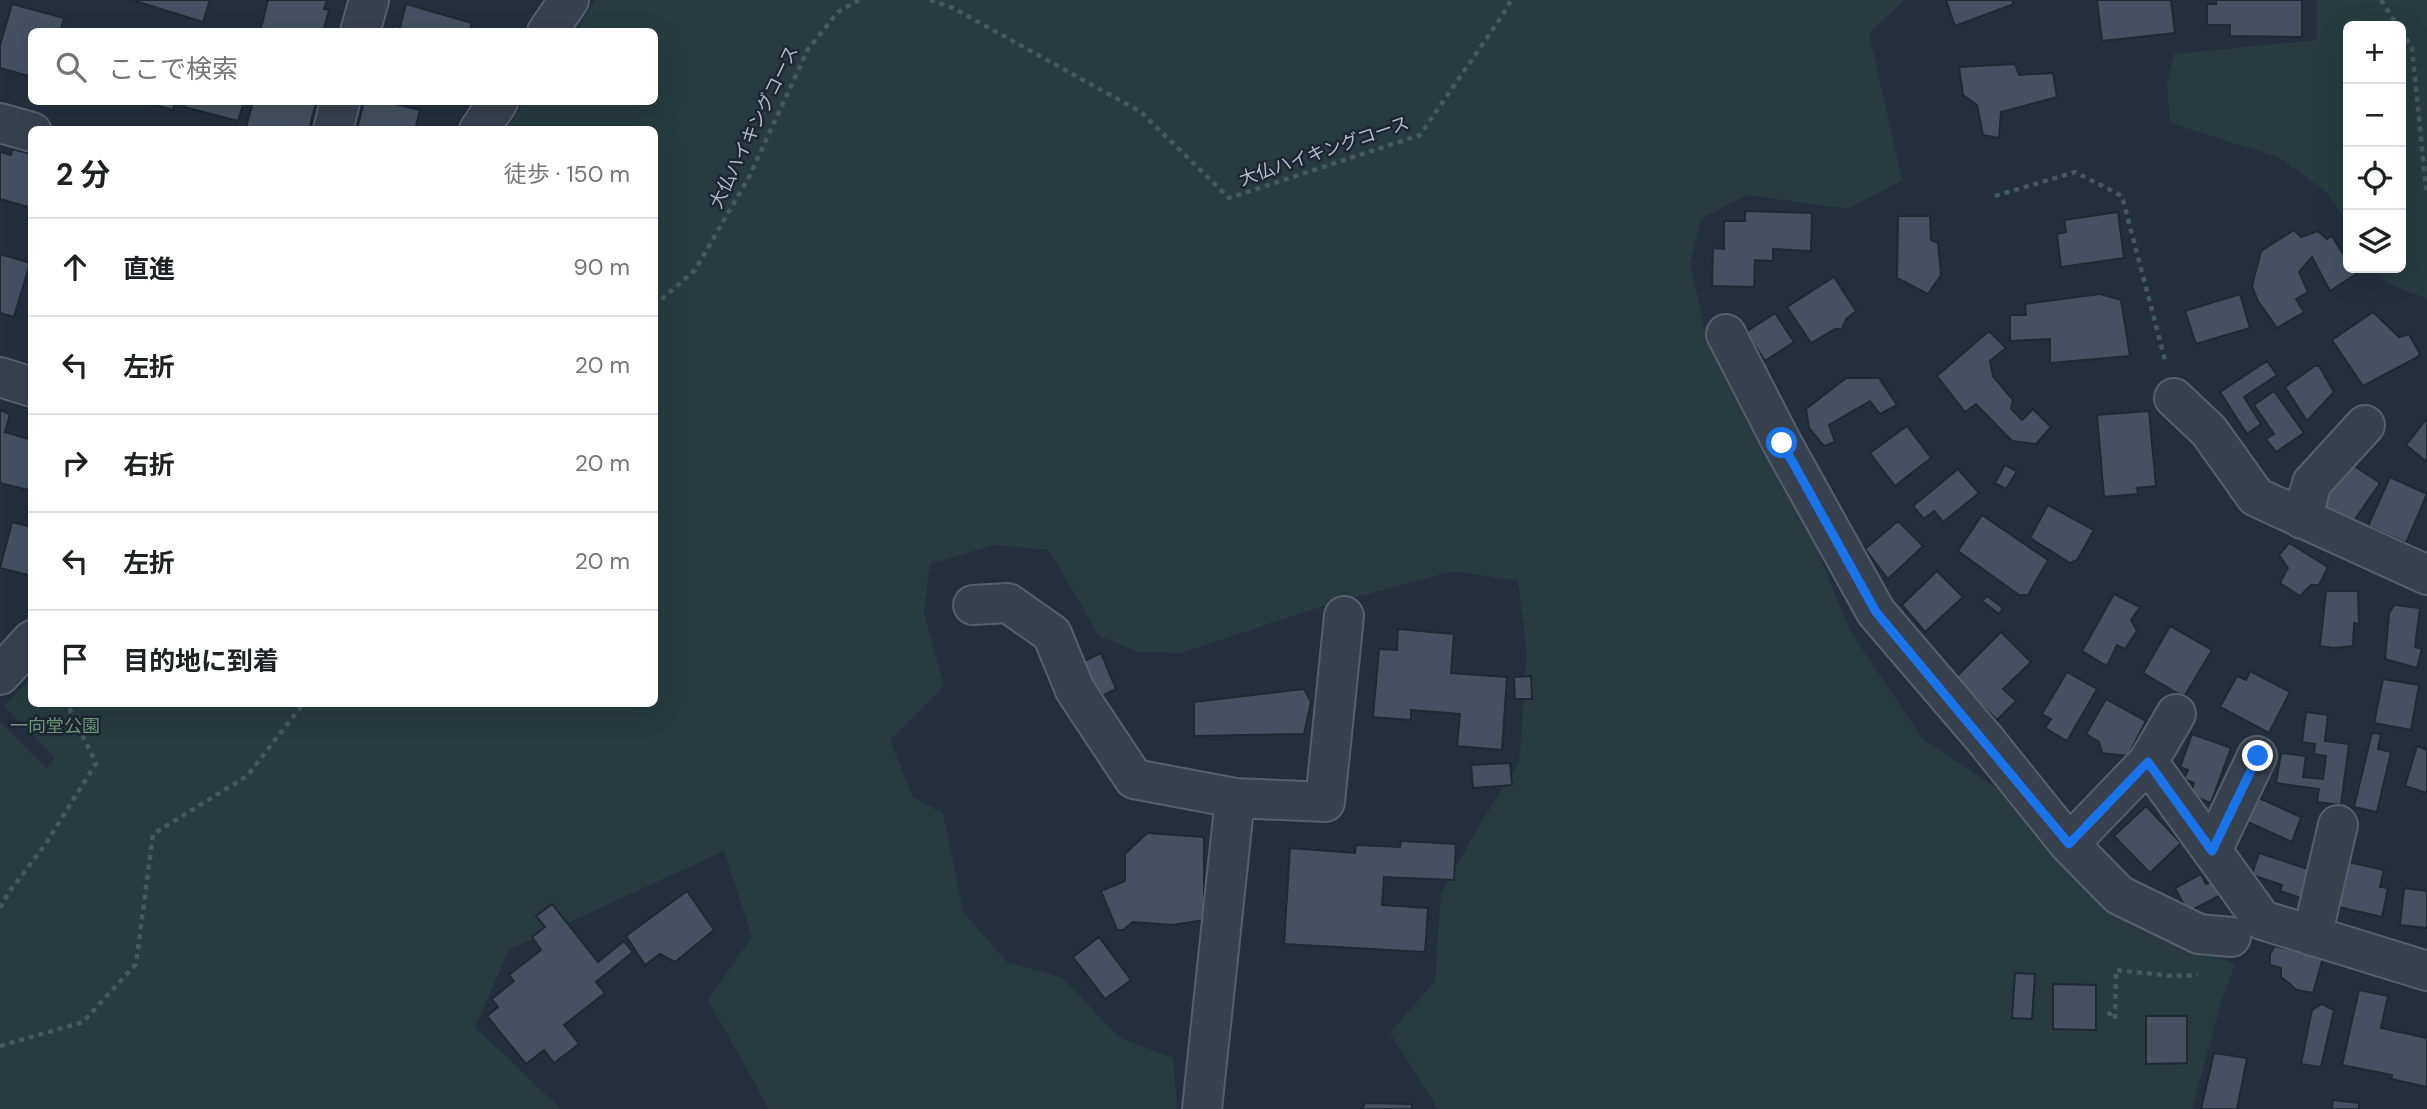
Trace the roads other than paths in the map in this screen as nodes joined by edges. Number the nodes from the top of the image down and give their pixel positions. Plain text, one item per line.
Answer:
1 (369, 0) edge
2 (569, 0) edge
3 (361, 28) edge
4 (550, 28) edge
5 (340, 105) edge
6 (496, 105) edge
7 (0, 123) edge
8 (334, 126) edge
9 (482, 126) edge
10 (28, 131) edge
11 (1726, 334) dead end
12 (0, 377) edge
13 (28, 386) edge
14 (2174, 398) road end
15 (2365, 425) dead end
16 (2302, 519) junction
17 (2427, 575) edge
18 (973, 605) dead end
19 (1344, 615) dead end
20 (0, 628) edge
21 (28, 637) edge
22 (28, 643) edge
23 (0, 675) edge
24 (2176, 714) dead end
25 (2258, 756) dead end
26 (2148, 762) junction
27 (1235, 798) junction
28 (2338, 825) dead end
29 (2069, 844) junction
30 (2212, 851) junction
31 (2312, 936) junction
32 (2231, 937) road end
33 (2427, 971) edge
34 (1202, 1109) edge

1 - 3 street
2 - 4 street
5 - 8 street
6 - 9 street
7 - 10 street
11 - 29 street
12 - 13 street
14 - 16 street
15 - 16 street
16 - 17 street
18 - 27 street
19 - 27 street
20 - 21 street
22 - 23 street
24 - 26 street
25 - 30 street
26 - 29 street
26 - 30 street
27 - 34 street
28 - 31 street
29 - 32 street
30 - 31 street
31 - 33 street

